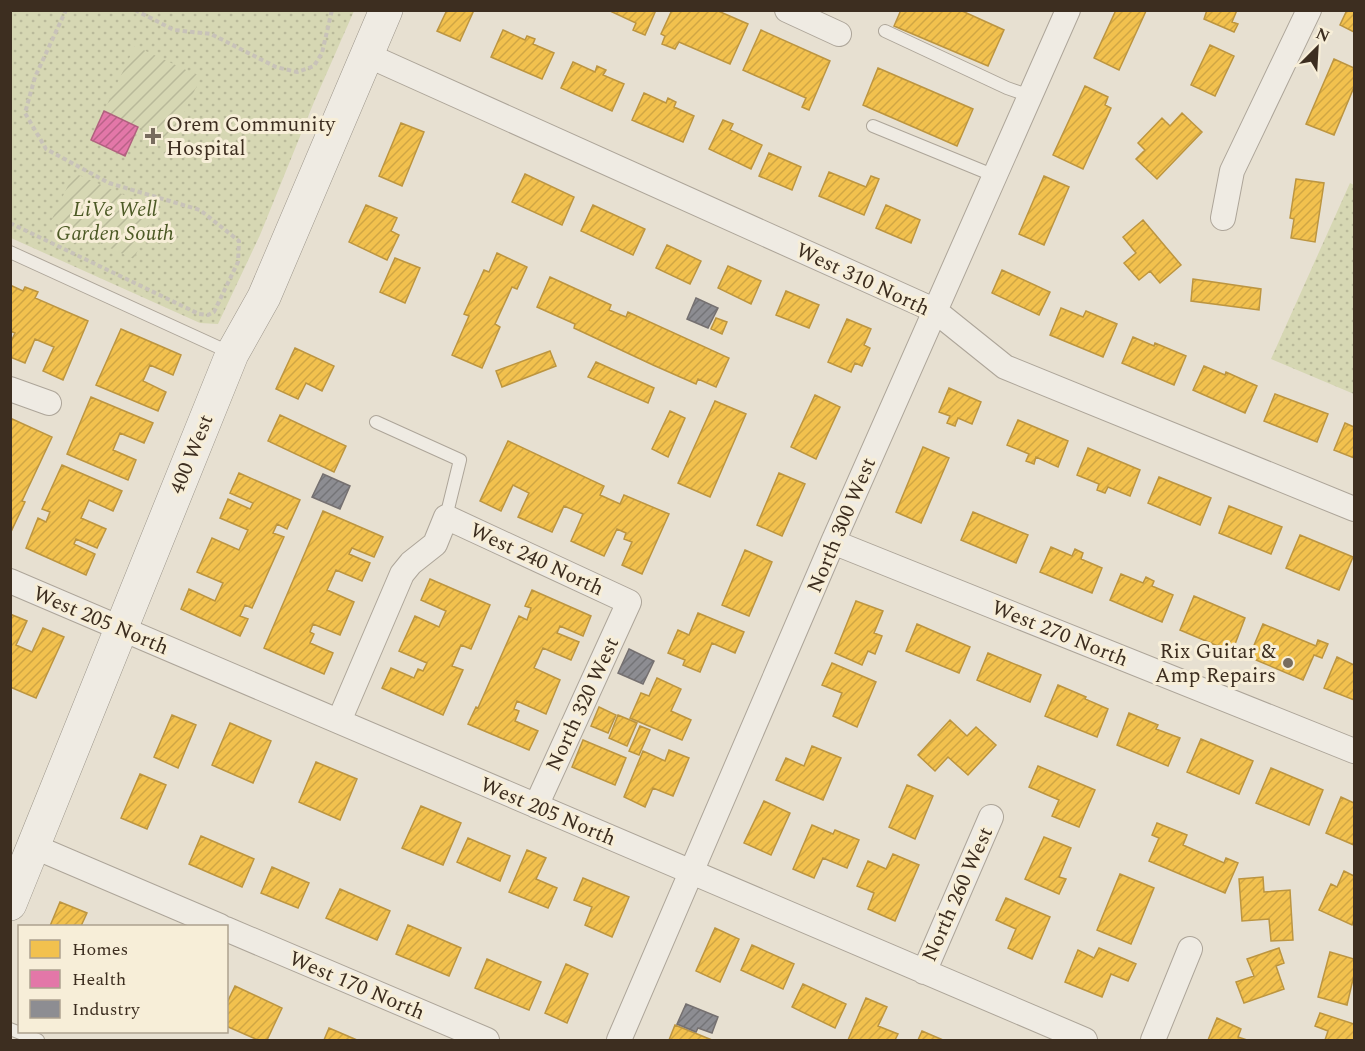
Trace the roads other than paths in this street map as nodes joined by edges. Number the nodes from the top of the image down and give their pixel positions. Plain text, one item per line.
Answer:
1 (386, 10) edge
2 (787, 10) edge
3 (1068, 10) edge
4 (1310, 10) edge
5 (885, 31) dead end
6 (839, 34) dead end
7 (367, 55) junction
8 (1030, 96) junction
9 (873, 126) dead end
10 (995, 176) junction
11 (1223, 218) dead end
12 (10, 252) edge
13 (934, 310) junction
14 (232, 354) junction
15 (10, 388) edge
16 (49, 403) dead end
17 (376, 422) dead end
18 (1354, 509) edge
19 (446, 517) junction
20 (833, 542) junction
21 (10, 581) edge
22 (629, 602) joint
23 (120, 630) junction
24 (339, 721) junction
25 (1354, 752) edge
26 (536, 806) junction
27 (991, 817) dead end
28 (35, 847) junction
29 (691, 872) junction
30 (10, 904) edge
31 (215, 925) edge
32 (228, 930) edge
33 (1190, 949) dead end
34 (924, 972) junction
35 (19, 1033) edge
36 (38, 1041) edge
37 (487, 1041) edge
38 (619, 1041) edge
39 (1085, 1041) edge
40 (1153, 1041) edge

1 - 7 main road, 400 West
2 - 6 street
3 - 8 street, North 300 West
4 - 11 street
5 - 8 lane
7 - 13 street, West 310 North
7 - 14 main road, 400 West
8 - 10 street, North 300 West
9 - 10 lane
10 - 13 street, North 300 West
12 - 14 lane
13 - 18 street, West 310 North
13 - 20 street, North 300 West
14 - 23 main road, 400 West
15 - 16 street
17 - 19 lane
19 - 22 street, West 240 North
19 - 24 street
20 - 25 street, West 270 North
20 - 29 street, North 300 West
21 - 23 street, West 205 North
22 - 26 street, North 320 West
23 - 24 street, West 205 North
23 - 28 main road, 400 West
24 - 26 street, West 205 North
26 - 29 street, West 205 North
27 - 34 street, North 260 West
28 - 30 main road, 400 West
28 - 31 street
29 - 34 street, West 205 North
29 - 38 street, North 300 West
32 - 37 street, West 170 North
33 - 40 street
34 - 39 street, West 205 North
35 - 36 lane

